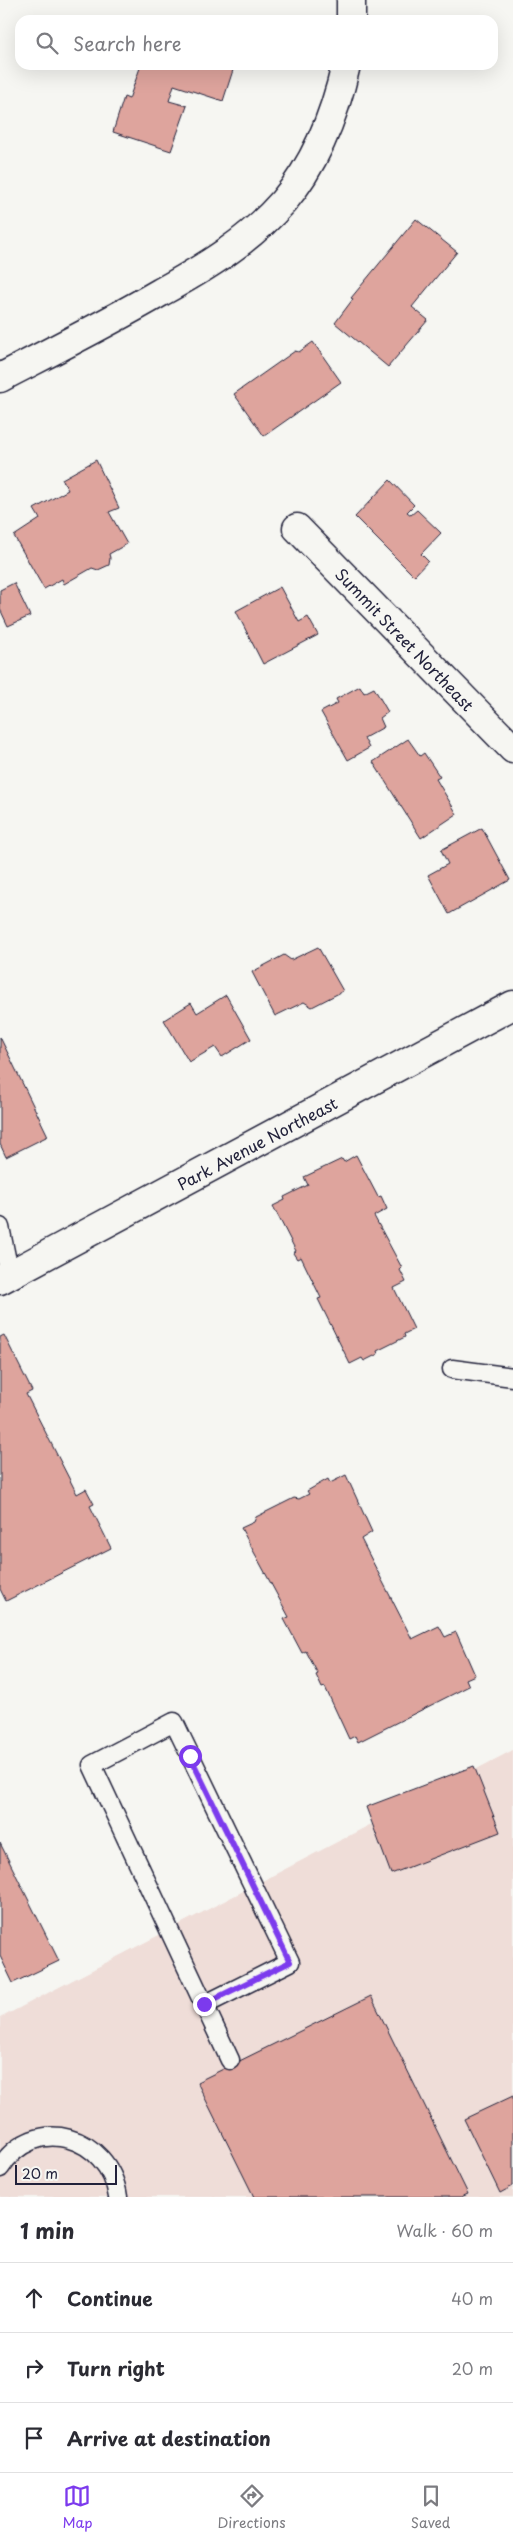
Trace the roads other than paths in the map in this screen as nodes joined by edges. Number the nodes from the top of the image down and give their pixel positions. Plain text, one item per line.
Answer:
1 (351, 0) edge
2 (351, 15) edge
3 (345, 70) edge
4 (0, 378) edge
5 (297, 528) dead end
6 (513, 750) edge
7 (513, 1005) edge
8 (0, 1227) edge
9 (5, 1278) edge
10 (452, 1369) dead end
11 (513, 1377) edge
12 (204, 2004) junction
13 (230, 2060) dead end
14 (0, 2168) edge
15 (118, 2197) edge

1 - 2 street
3 - 4 street
5 - 6 street, Summit Street Northeast
7 - 9 street, Park Avenue Northeast
8 - 9 lane
10 - 11 lane
12 - 12 lane
12 - 13 lane
14 - 15 lane

